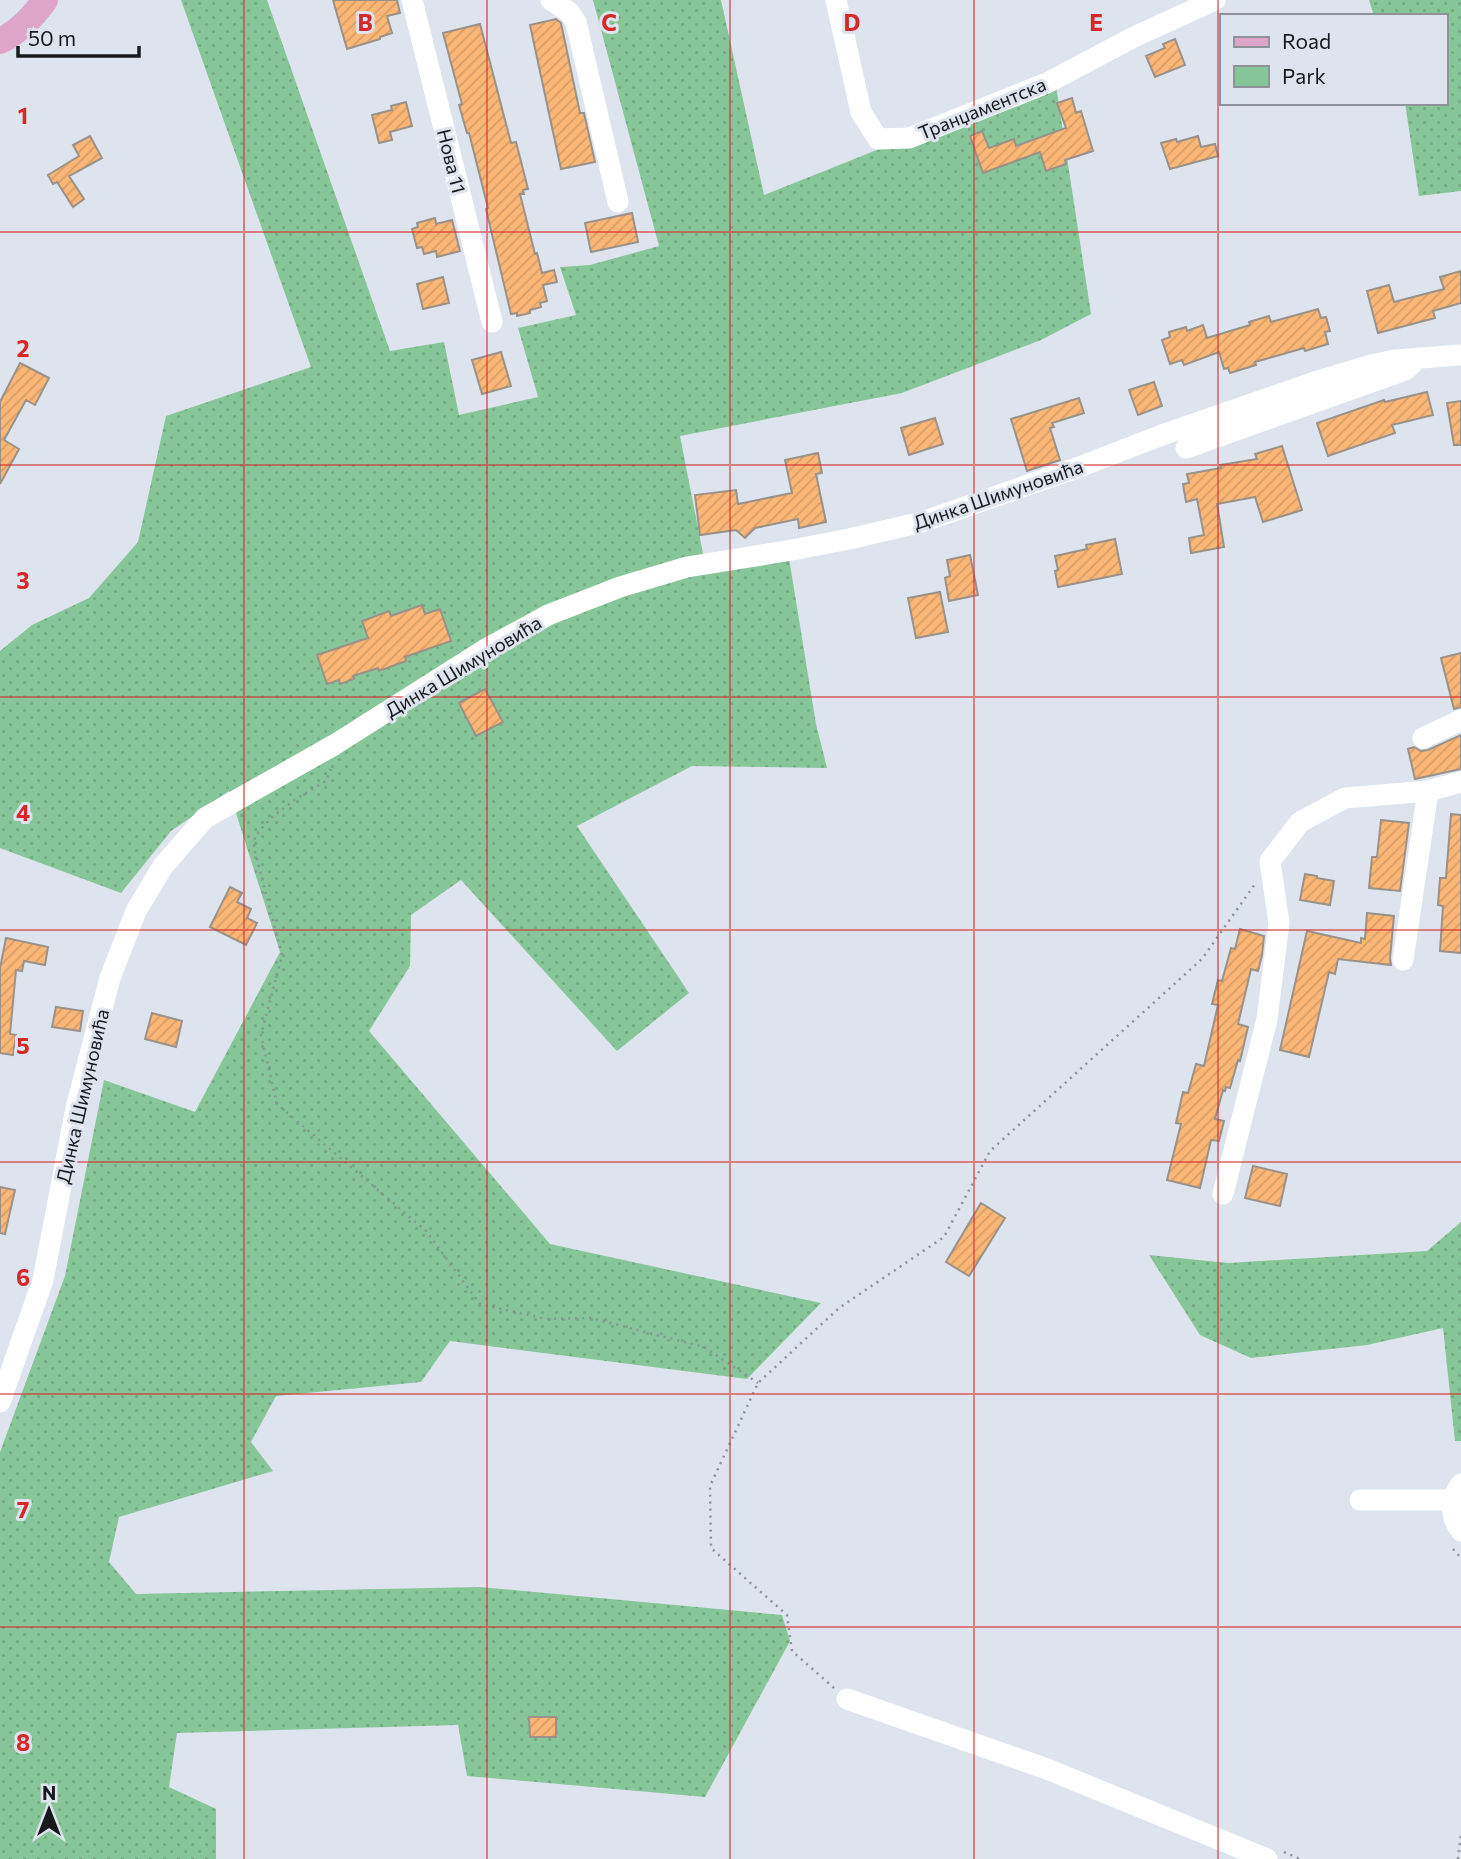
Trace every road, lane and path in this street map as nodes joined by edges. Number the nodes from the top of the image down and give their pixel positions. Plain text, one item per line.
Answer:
1 (45, 0) edge
2 (412, 0) edge
3 (551, 0) edge
4 (836, 0) edge
5 (1215, 0) edge
6 (0, 41) edge
7 (618, 202) dead end
8 (492, 322) dead end
9 (1461, 355) edge
10 (1418, 357) junction
11 (1186, 448) dead end
12 (1461, 720) edge
13 (1423, 738) dead end
14 (334, 745) junction
15 (1461, 782) edge
16 (1428, 792) junction
17 (1270, 861) junction
18 (1403, 960) dead end
19 (1223, 1194) dead end
20 (758, 1383) junction
21 (0, 1402) edge
22 (1457, 1492) edge
23 (1360, 1500) dead end
24 (1455, 1537) edge
25 (1461, 1558) edge
26 (847, 1699) joint
27 (1461, 1833) edge
28 (1267, 1859) edge
29 (1458, 1859) edge

1 - 6 main road
2 - 8 street, Нова 11
3 - 7 street
4 - 5 street, Транџаментска
9 - 10 street, Динка Шимуновића
10 - 11 street
10 - 14 street, Динка Шимуновића
12 - 13 street
14 - 20 path
14 - 21 street, Динка Шимуновића
15 - 16 street
16 - 17 street
16 - 18 street
17 - 19 street
17 - 20 path
20 - 26 path
22 - 23 street
22 - 24 street
24 - 25 path
26 - 28 street
27 - 29 path

